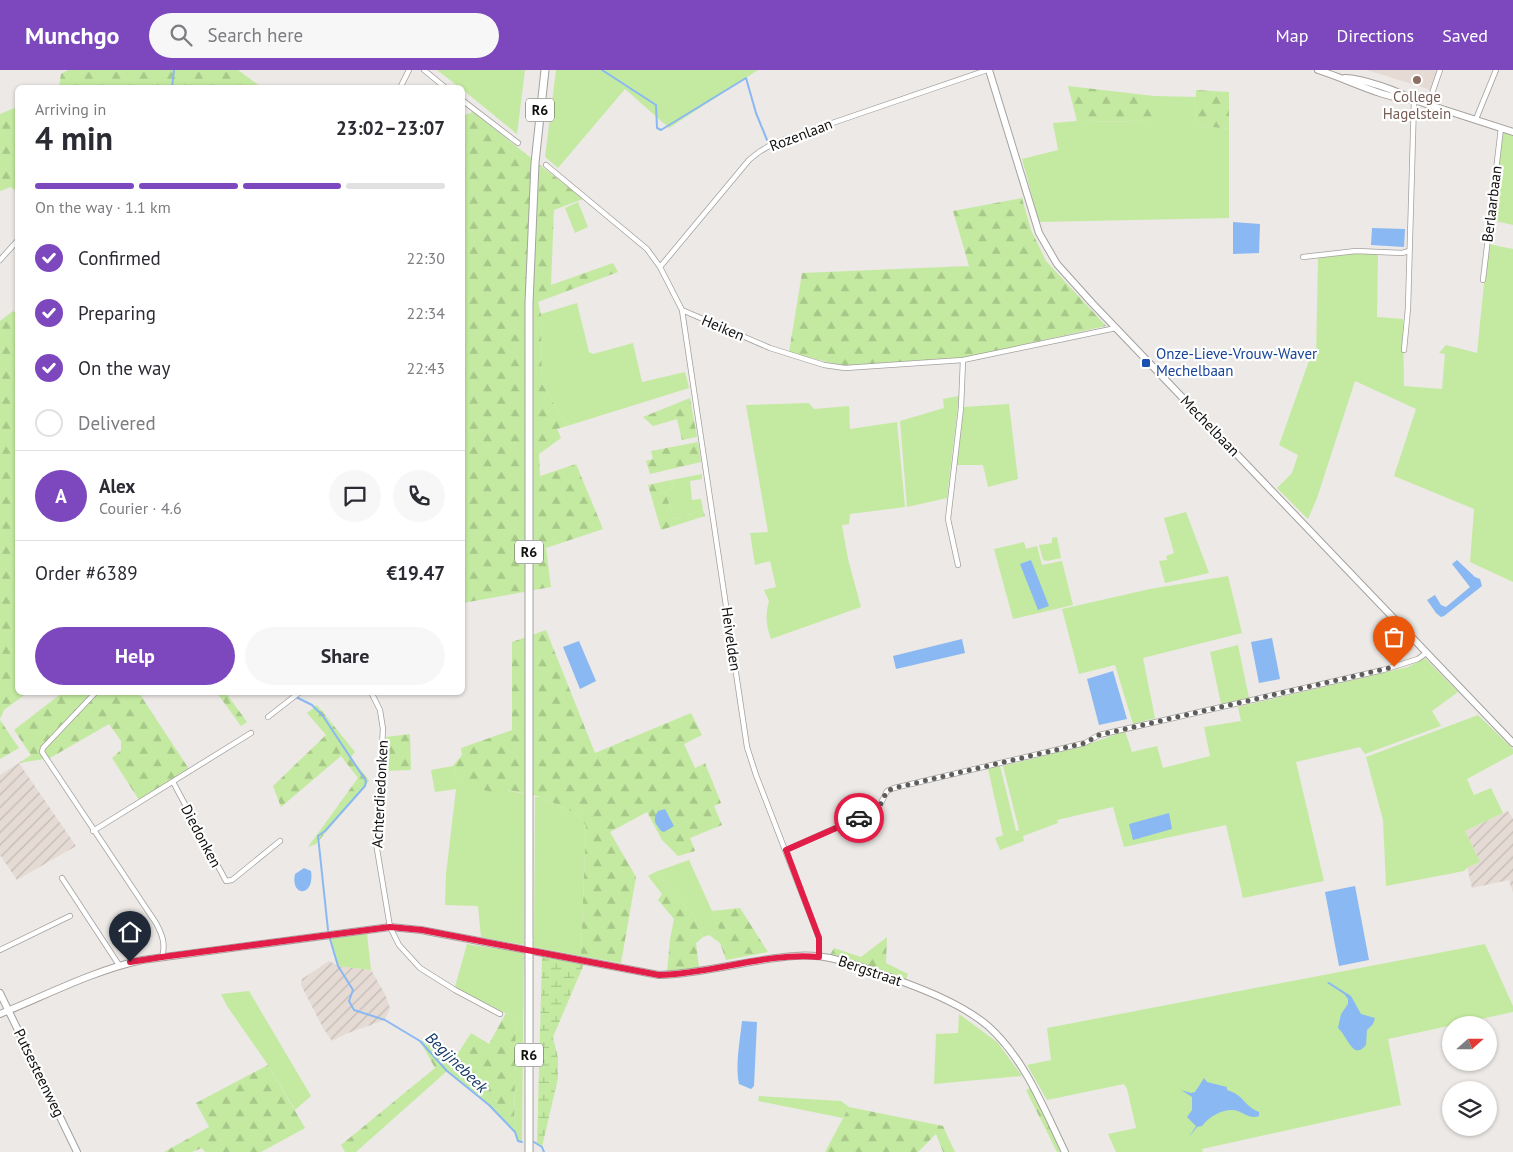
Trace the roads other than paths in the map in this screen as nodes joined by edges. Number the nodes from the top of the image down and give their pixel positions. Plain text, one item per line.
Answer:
1 (408, 70) edge
2 (424, 70) edge
3 (544, 70) edge
4 (990, 70) edge
5 (1318, 70) edge
6 (1440, 70) edge
7 (1496, 70) edge
8 (401, 85) edge
9 (442, 85) edge
10 (1414, 100) junction
11 (465, 102) edge
12 (1428, 104) junction
13 (1476, 119) junction
14 (1501, 128) junction
15 (1513, 132) edge
16 (518, 143) dead end
17 (546, 165) dead end
18 (15, 243) edge
19 (1409, 251) junction
20 (1303, 257) dead end
21 (0, 260) edge
22 (660, 267) junction
23 (1483, 280) dead end
24 (682, 310) junction
25 (1116, 328) junction
26 (1404, 350) dead end
27 (963, 360) junction
28 (958, 565) dead end
29 (1426, 653) junction
30 (93, 695) edge
31 (296, 695) edge
32 (372, 695) edge
33 (268, 717) dead end
34 (251, 733) dead end
35 (1513, 743) edge
36 (173, 782) junction
37 (93, 831) junction
38 (280, 841) dead end
39 (786, 850) junction
40 (62, 878) dead end
41 (70, 916) dead end
42 (390, 927) junction
43 (0, 950) edge
44 (162, 957) junction
45 (819, 957) junction
46 (119, 965) junction
47 (0, 993) edge
48 (8, 1010) junction
49 (0, 1014) edge
50 (500, 1014) dead end
51 (77, 1152) edge
52 (529, 1152) edge
53 (1065, 1152) edge

1 - 8 street
2 - 9 street
3 - 52 main road, R6, bridge
4 - 22 street, Rozenlaan
4 - 25 street, Mechelbaan
5 - 10 street
6 - 12 street
7 - 13 street
10 - 12 street
10 - 19 street
11 - 16 street
12 - 13 street
13 - 14 street
14 - 15 street
14 - 23 street, Berlaarbaan
17 - 22 street
18 - 21 street
19 - 20 street
19 - 26 street
22 - 24 street
24 - 27 street, Heiken
24 - 39 street, Heivelden
25 - 27 street, Heiken
25 - 29 street, Mechelbaan
27 - 28 street
29 - 35 street, Mechelbaan
29 - 39 street
30 - 37 street
31 - 33 street
32 - 42 street, Achterdiedonken
34 - 36 street
36 - 37 street
36 - 38 street, Diedonken
37 - 44 street
39 - 45 street, Heivelden
40 - 46 street
41 - 43 street
42 - 44 street, Bergstraat
42 - 45 street, Bergstraat
42 - 50 street, Achterdiedonken
44 - 46 street, Bergstraat
45 - 53 street, Bergstraat
46 - 48 street, Bergstraat
47 - 48 street, Putsesteenweg
48 - 49 street, Bergstraat
48 - 51 street, Putsesteenweg

